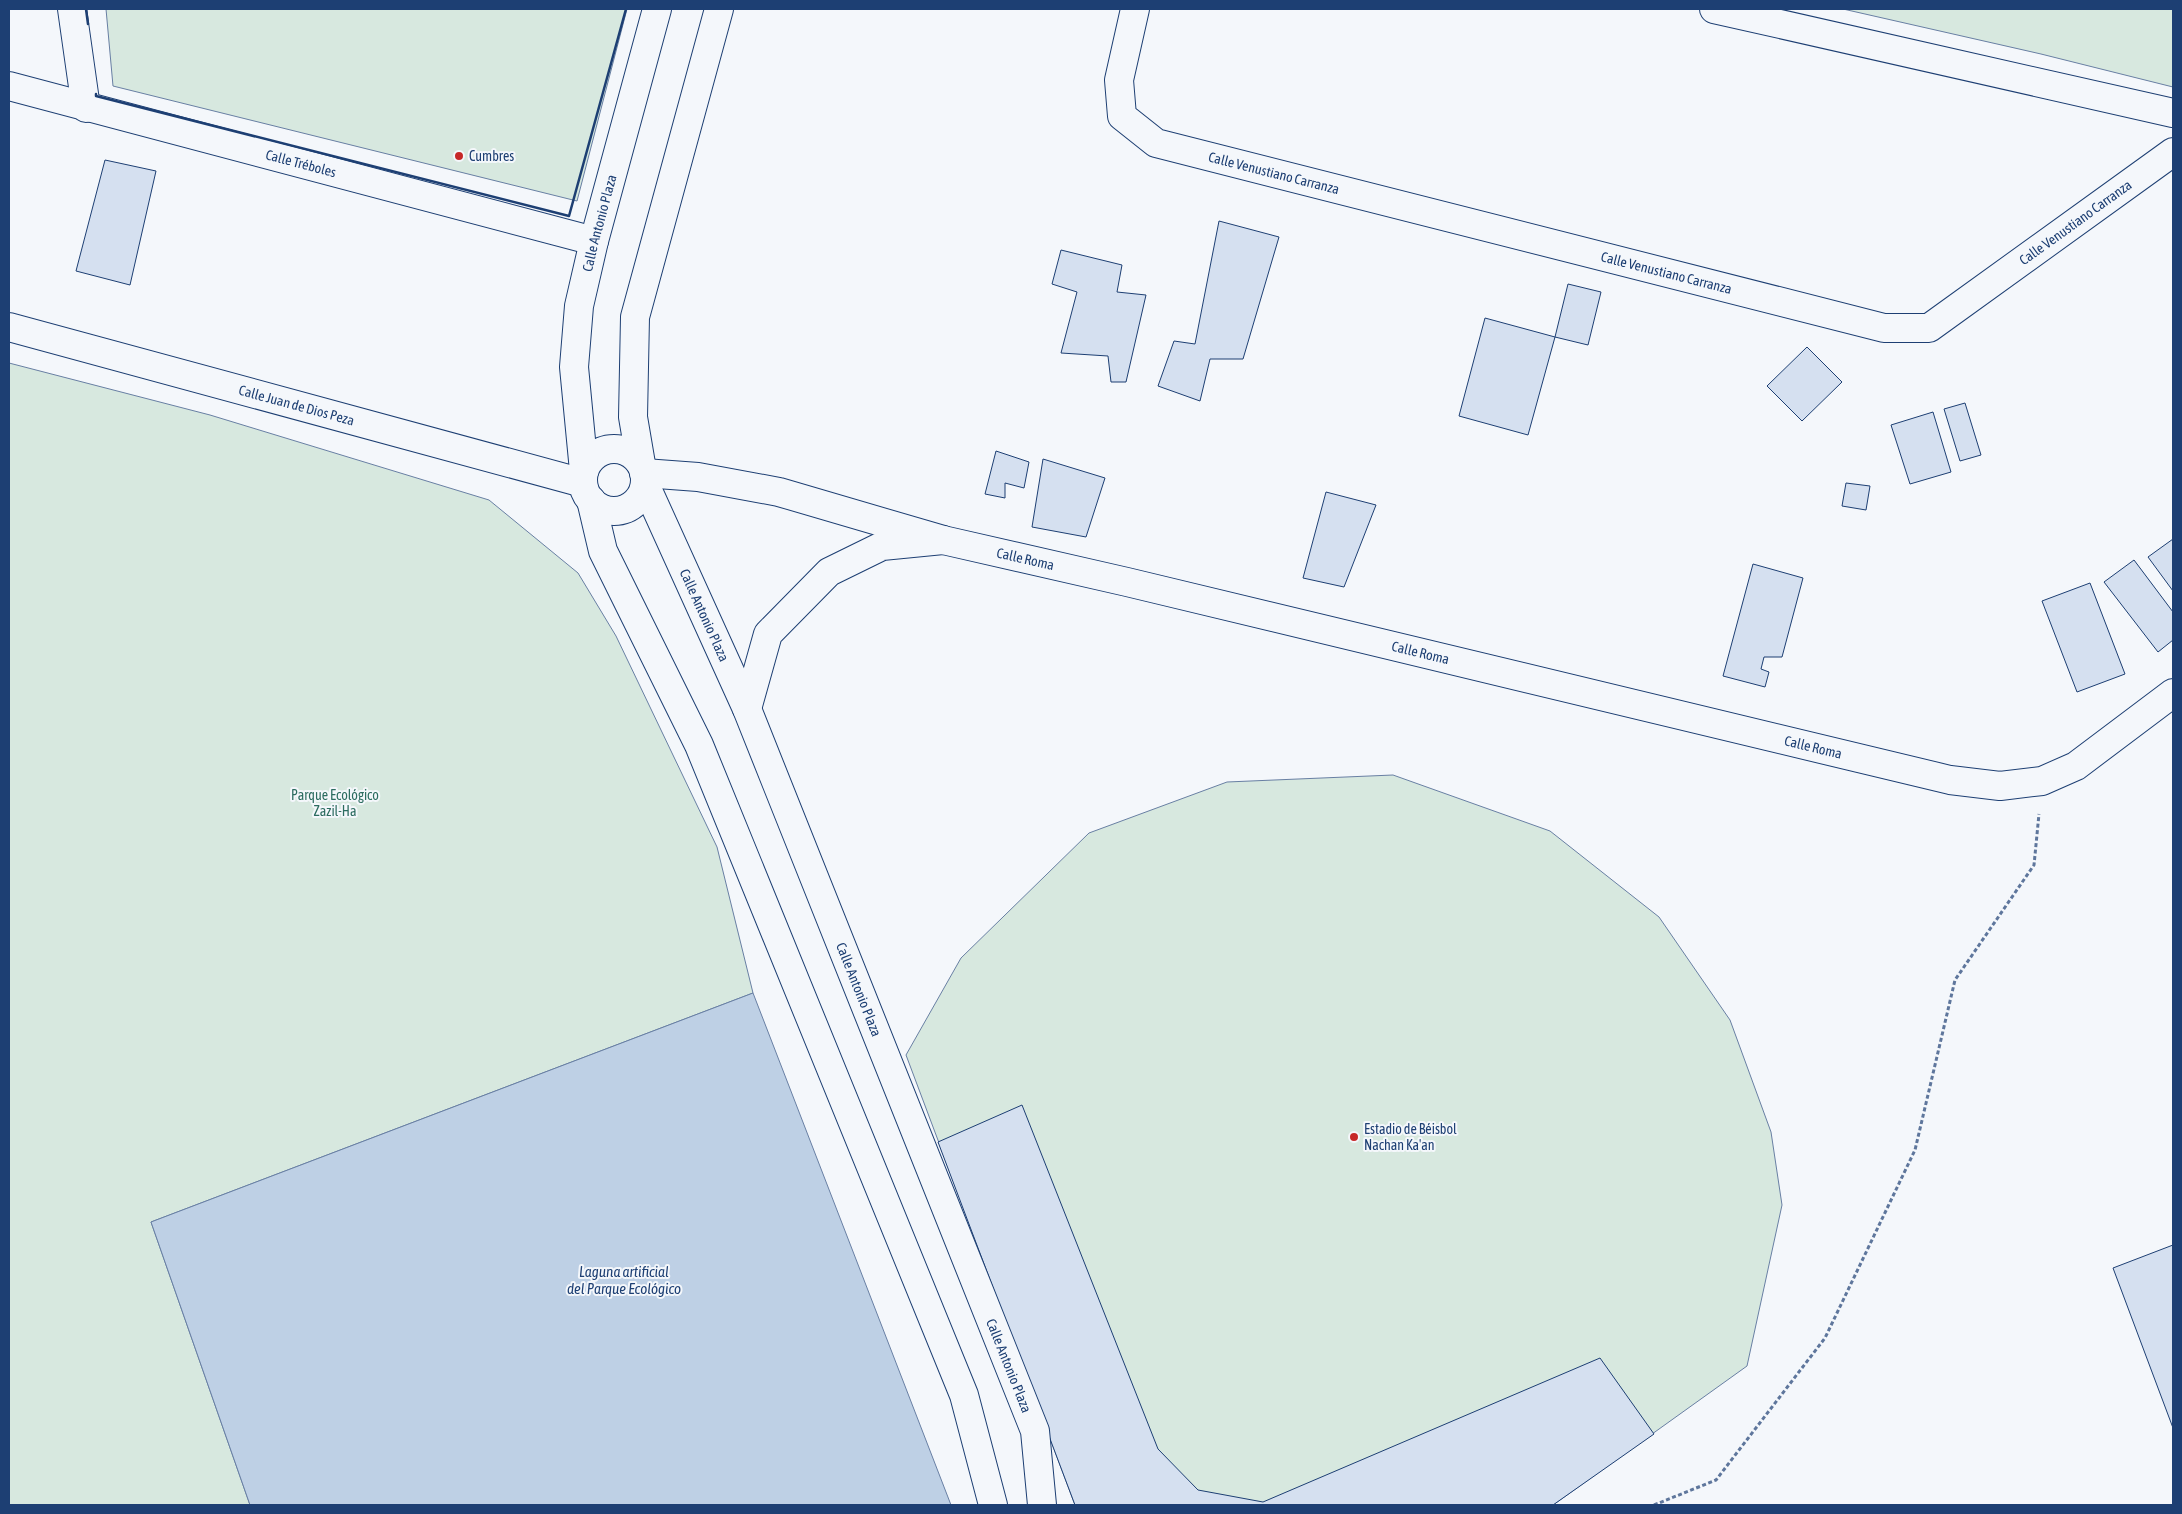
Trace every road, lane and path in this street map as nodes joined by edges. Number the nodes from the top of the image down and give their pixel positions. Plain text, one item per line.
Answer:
1 (72, 9) edge
2 (657, 9) edge
3 (718, 9) edge
4 (1135, 9) edge
5 (1714, 9) edge
6 (9, 86) edge
7 (86, 108) junction
8 (2173, 113) edge
9 (2173, 152) edge
10 (594, 241) junction
11 (9, 327) edge
12 (643, 474) junction
13 (586, 484) junction
14 (943, 540) junction
15 (2173, 693) edge
16 (746, 709) junction
17 (2042, 782) junction
18 (993, 1505) edge
19 (1042, 1505) edge
20 (1654, 1505) edge

1 - 7 main road
2 - 10 main road, Calle Antonio Plaza
3 - 12 main road, Calle Antonio Plaza
4 - 9 main road, Calle Venustiano Carranza
5 - 8 main road
6 - 7 main road, Calle Tréboles
7 - 10 main road, Calle Tréboles
10 - 13 main road, Calle Antonio Plaza
11 - 13 main road, Calle Juan de Dios Peza
12 - 13 main road
12 - 13 main road
12 - 14 main road, Calle Roma
12 - 16 main road, Calle Antonio Plaza
13 - 18 main road, Calle Antonio Plaza
14 - 16 main road
14 - 17 main road, Calle Roma
15 - 17 main road, Calle Roma
16 - 19 main road, Calle Antonio Plaza
17 - 20 path

